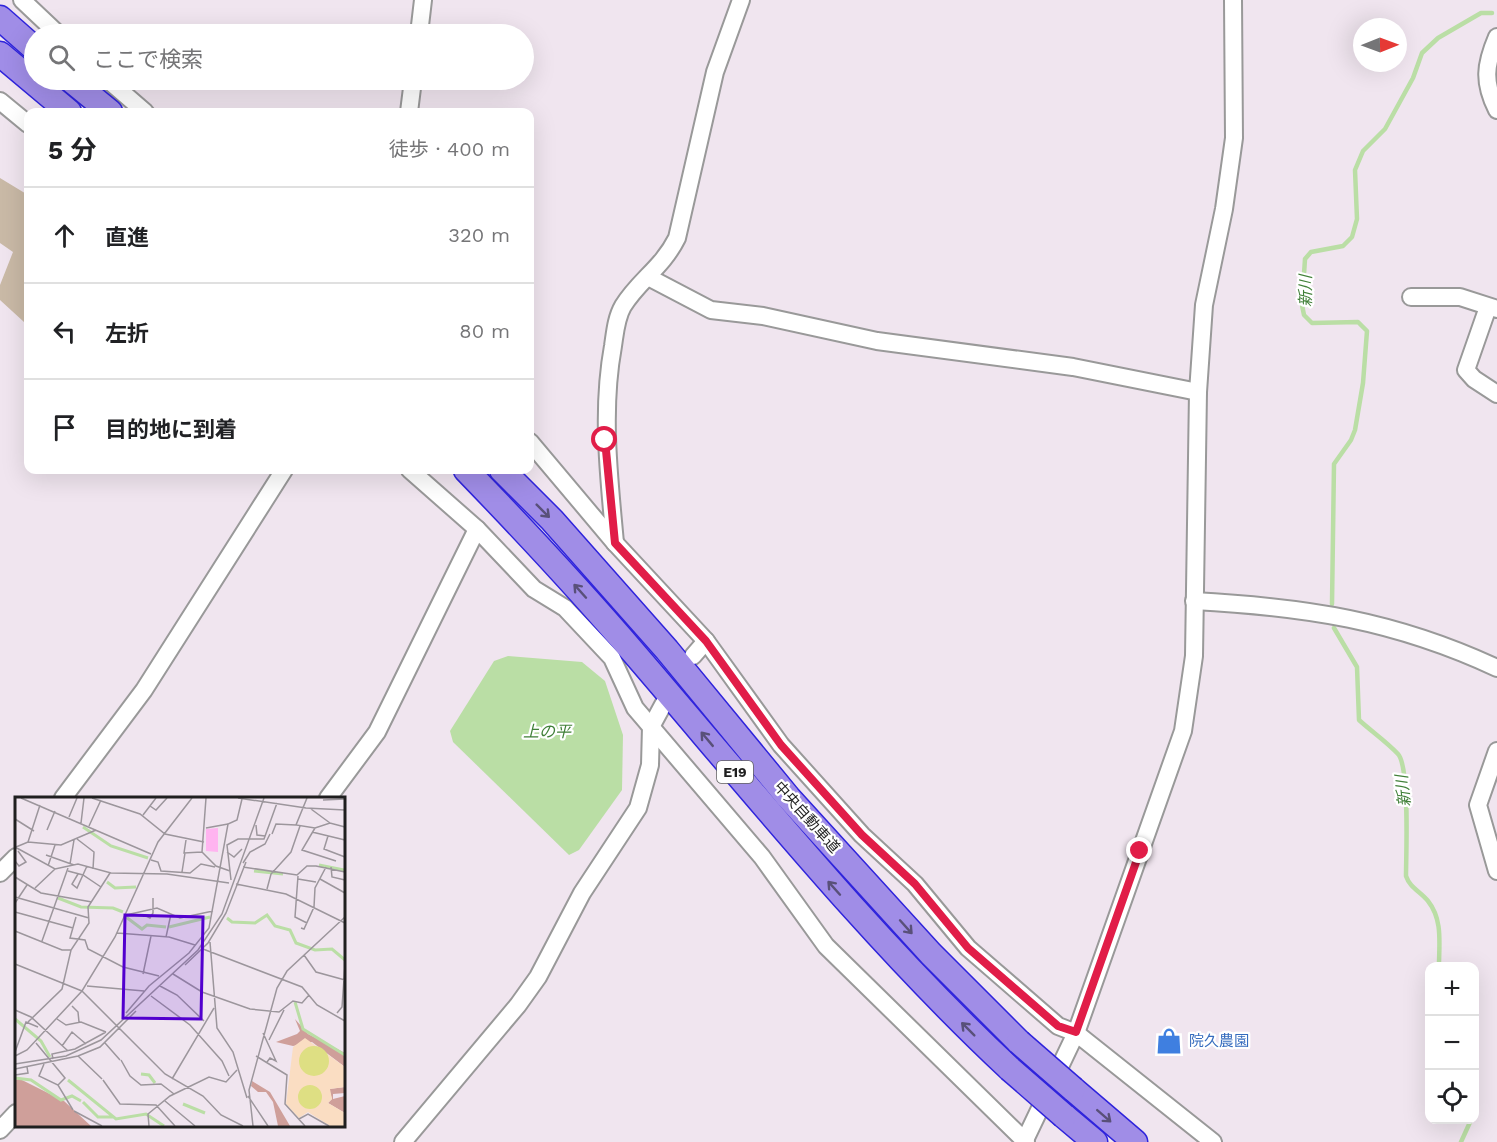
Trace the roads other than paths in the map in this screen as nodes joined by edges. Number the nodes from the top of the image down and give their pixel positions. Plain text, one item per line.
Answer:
1 (22, 0) edge
2 (423, 0) edge
3 (741, 0) edge
4 (1233, 0) edge
5 (0, 18) edge
6 (47, 24) edge
7 (420, 24) edge
8 (1497, 37) edge
9 (24, 39) edge
10 (0, 54) edge
11 (24, 74) edge
12 (43, 90) edge
13 (83, 90) edge
14 (120, 90) edge
15 (412, 90) edge
16 (0, 101) edge
17 (64, 108) edge
18 (105, 108) edge
19 (140, 108) edge
20 (410, 108) edge
21 (1497, 110) edge
22 (24, 121) edge
23 (648, 277) junction
24 (1411, 297) dead end
25 (1493, 308) edge
26 (1198, 392) junction
27 (1497, 394) edge
28 (534, 447) edge
29 (281, 474) edge
30 (415, 474) edge
31 (470, 474) edge
32 (506, 474) edge
33 (477, 529) junction
34 (615, 543) junction
35 (1194, 601) junction
36 (706, 641) junction
37 (693, 656) dead end
38 (1497, 668) edge
39 (664, 703) dead end
40 (651, 727) junction
41 (1497, 751) edge
42 (64, 797) edge
43 (329, 797) edge
44 (15, 858) edge
45 (1497, 871) edge
46 (0, 873) edge
47 (1076, 1032) junction
48 (15, 1114) edge
49 (0, 1130) edge
50 (403, 1142) edge
51 (1025, 1142) edge
52 (1095, 1142) edge
53 (1135, 1142) edge
54 (1213, 1142) edge

1 - 6 street
2 - 7 street
3 - 23 street
4 - 26 street
5 - 9 highway
8 - 21 street
10 - 11 highway
12 - 17 highway
13 - 18 highway
14 - 19 street
15 - 20 street
16 - 22 street
23 - 26 street
23 - 34 street
24 - 25 street
25 - 27 street
26 - 35 street
28 - 34 street
29 - 42 street
30 - 33 street
52 -> 31 highway, 中央自動車道 / E19, bridge
32 -> 53 highway, 中央自動車道 / E19, bridge
33 - 40 street
33 - 43 street
34 - 36 street
35 - 38 street
35 - 47 street
36 - 37 street
36 - 47 street
39 - 40 street
40 - 50 street
40 - 51 street
41 - 45 street
44 - 46 street
47 - 51 street
47 - 54 street
48 - 49 street

